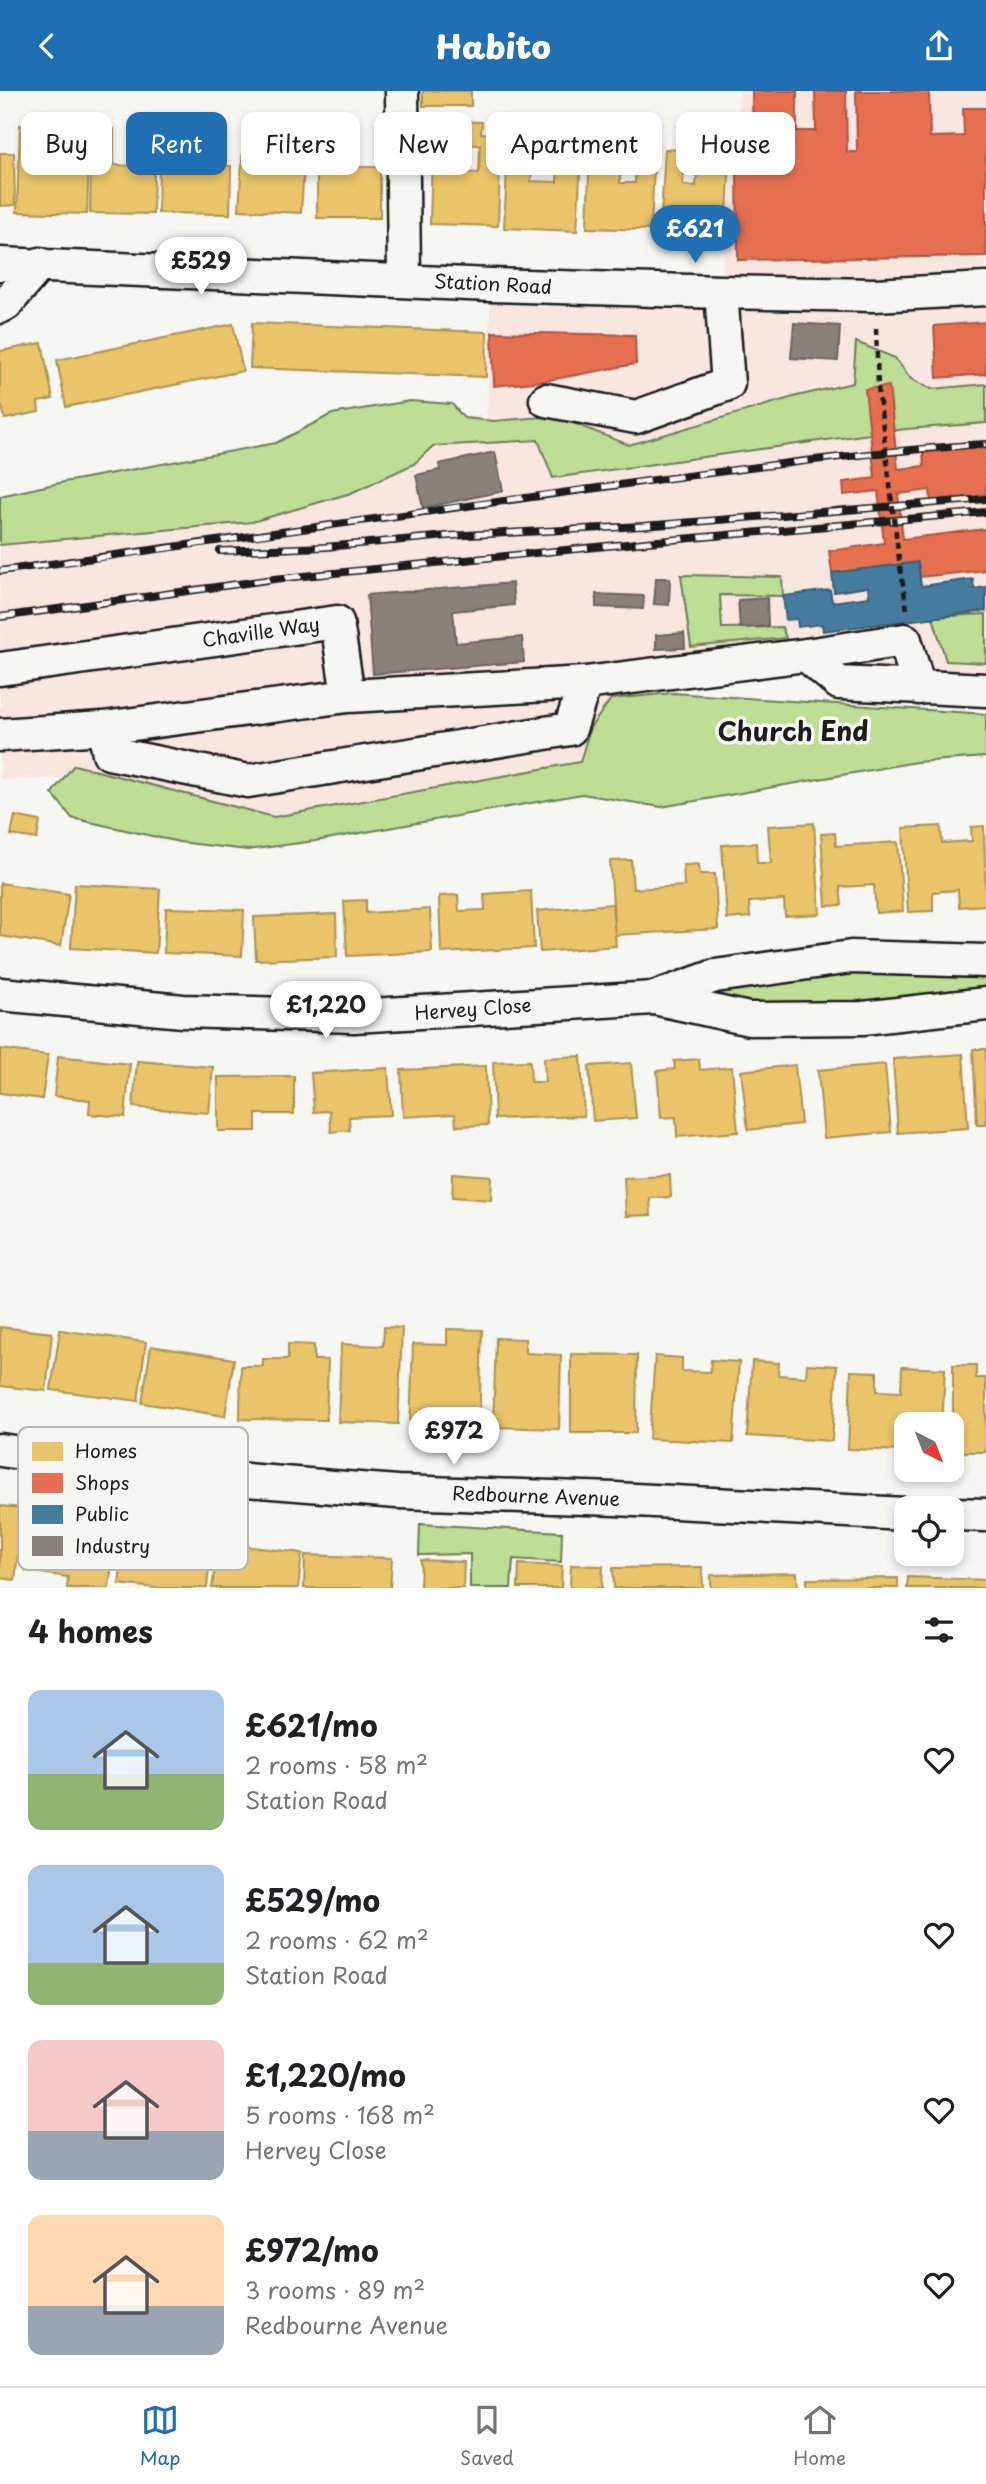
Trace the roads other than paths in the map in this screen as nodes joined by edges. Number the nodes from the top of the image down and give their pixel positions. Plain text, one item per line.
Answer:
1 (402, 91) edge
2 (0, 264) edge
3 (40, 264) junction
4 (404, 279) junction
5 (986, 289) edge
6 (721, 292) junction
7 (0, 307) edge
8 (546, 400) dead end
9 (806, 655) junction
10 (0, 669) edge
11 (585, 683) junction
12 (919, 688) junction
13 (986, 690) edge
14 (348, 696) junction
15 (103, 729) junction
16 (0, 735) edge
17 (986, 961) edge
18 (0, 993) edge
19 (654, 997) junction
20 (986, 1004) edge
21 (0, 1450) edge
22 (18, 1452) edge
23 (248, 1479) edge
24 (894, 1513) edge
25 (964, 1514) edge
26 (986, 1515) edge

1 - 4 street
2 - 3 street, Station Road
3 - 4 street, Station Road
3 - 7 street
4 - 6 street, Station Road
5 - 6 street, Station Road
6 - 8 street
9 - 11 street
9 - 12 street
9 - 12 street
10 - 14 street, Chaville Way
11 - 14 street
11 - 15 street
12 - 13 street
14 - 15 street
15 - 16 street
17 - 19 street, Hervey Close
18 - 19 street, Hervey Close
19 - 20 street, Hervey Close
21 - 22 street, Redbourne Avenue
23 - 24 street, Redbourne Avenue
25 - 26 street

